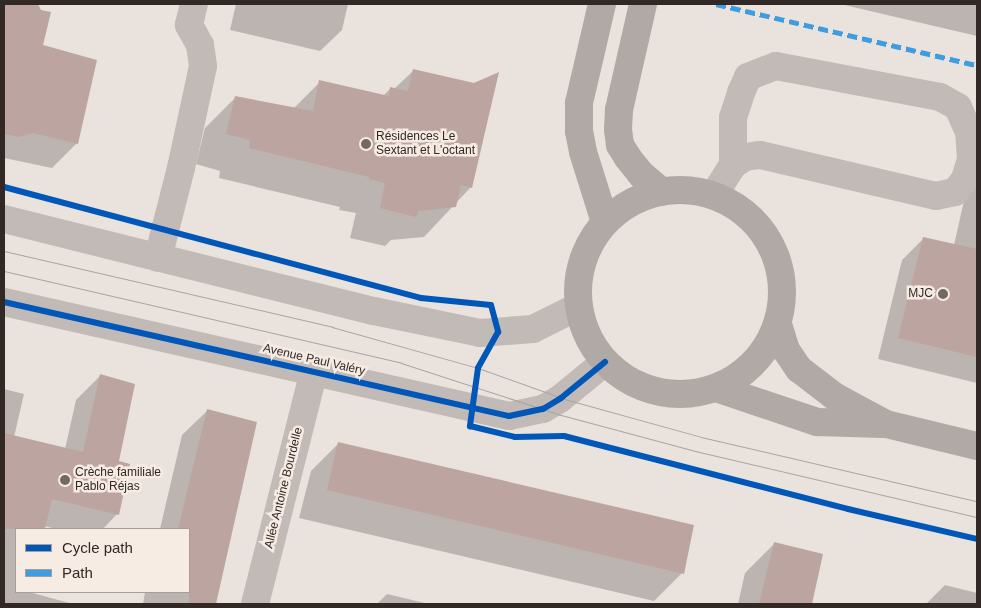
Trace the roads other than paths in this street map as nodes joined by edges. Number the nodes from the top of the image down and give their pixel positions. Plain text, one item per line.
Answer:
1 (194, 4) edge
2 (602, 4) edge
3 (643, 4) edge
4 (733, 165) junction
5 (662, 192) junction
6 (714, 195) junction
7 (4, 219) edge
8 (605, 222) junction
9 (158, 258) junction
10 (4, 302) edge
11 (578, 306) junction
12 (778, 324) junction
13 (605, 362) junction
14 (314, 371) junction
15 (716, 388) junction
16 (886, 424) junction
17 (977, 446) edge
18 (255, 604) edge

1 - 9 street
2 - 8 main road
3 - 5 main road
4 - 4 street
4 - 6 street
5 - 6 main road
5 - 8 main road
6 - 12 main road
7 - 9 street
8 - 11 main road
9 - 11 street
10 - 14 street, Avenue Paul Valéry
11 - 13 main road
12 - 15 main road
12 - 16 main road
13 - 14 street, Avenue Paul Valéry
13 - 15 main road
14 - 18 street, Allée Antoine Bourdelle
15 - 16 main road
16 - 17 main road

